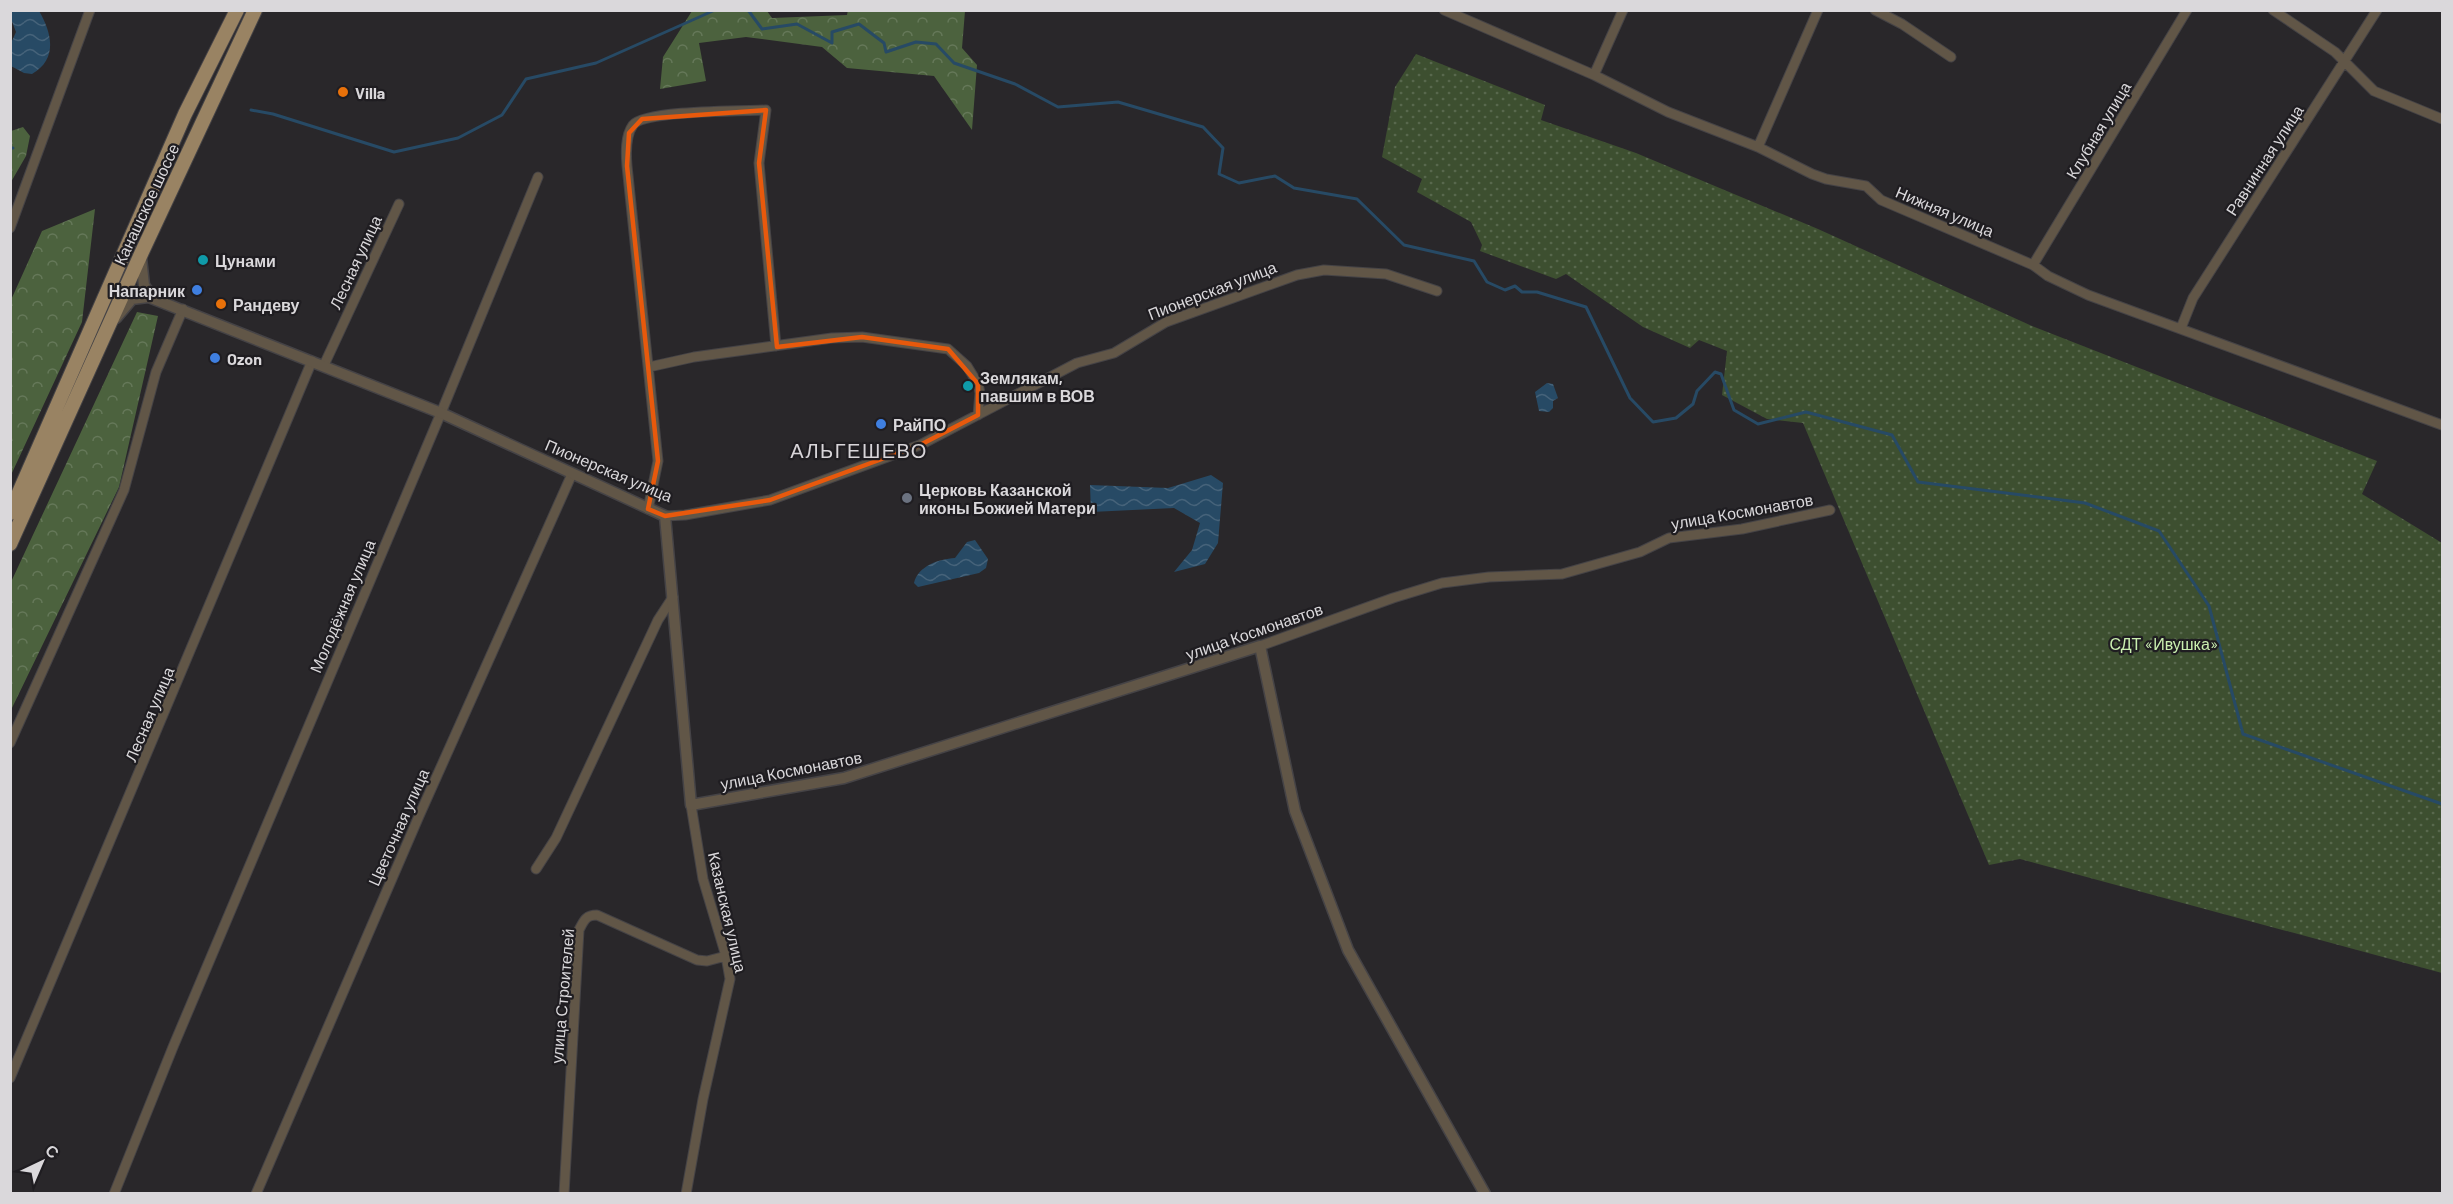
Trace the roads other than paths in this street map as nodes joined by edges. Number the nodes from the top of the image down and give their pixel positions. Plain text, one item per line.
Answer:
1 (90, 10) edge
2 (237, 10) edge
3 (255, 10) edge
4 (1444, 10) edge
5 (1623, 10) edge
6 (1818, 10) edge
7 (1875, 10) edge
8 (2187, 10) edge
9 (2273, 10) edge
10 (2377, 10) edge
11 (1951, 57) dead end
12 (2345, 62) junction
13 (1593, 75) junction
14 (2442, 119) edge
15 (1758, 147) junction
16 (538, 177) dead end
17 (399, 204) dead end
18 (10, 228) edge
19 (141, 254) junction
20 (2033, 264) junction
21 (110, 281) junction
22 (126, 288) junction
23 (1437, 291) dead end
24 (152, 297) junction
25 (183, 309) junction
26 (108, 326) junction
27 (2181, 328) junction
28 (777, 346) junction
29 (312, 361) junction
30 (324, 365) junction
31 (649, 367) junction
32 (441, 413) junction
33 (978, 415) junction
34 (2442, 425) edge
35 (572, 474) junction
36 (648, 509) junction
37 (1830, 510) dead end
38 (10, 513) edge
39 (665, 516) junction
40 (10, 544) edge
41 (673, 597) junction
42 (1260, 646) junction
43 (10, 743) edge
44 (691, 805) junction
45 (536, 869) dead end
46 (726, 956) junction
47 (10, 1078) edge
48 (114, 1194) edge
49 (256, 1194) edge
50 (564, 1194) edge
51 (686, 1194) edge
52 (1485, 1194) edge

1 - 18 street
2 - 21 main road, Канашское шоссе
3 - 19 main road, Канашское шоссе
4 - 13 street, Нижняя улица
5 - 13 street
6 - 15 street
7 - 11 street
8 - 20 street, Клубная улица
9 - 12 street
10 - 12 street, Равнинная улица
12 - 14 street
12 - 27 street, Равнинная улица
13 - 15 street, Нижняя улица
15 - 20 street, Нижняя улица
16 - 32 street, Молодёжная улица
17 - 30 street, Лесная улица
19 - 22 main road, Канашское шоссе
19 - 24 street
20 - 27 street, Нижняя улица
21 - 22 main road, Пионерская улица
21 - 38 main road, Канашское шоссе
22 - 24 street, Пионерская улица
22 - 26 main road, Канашское шоссе
23 - 33 street, Пионерская улица
24 - 25 street, Пионерская улица
24 - 26 street
25 - 29 street, Пионерская улица
25 - 43 street
26 - 40 main road, Канашское шоссе
27 - 34 street, Нижняя улица
28 - 31 street
28 - 31 street
28 - 33 street
29 - 30 street, Пионерская улица
29 - 47 street, Лесная улица
30 - 32 street, Пионерская улица
31 - 36 street
32 - 35 street, Пионерская улица
32 - 48 street, Молодёжная улица
33 - 39 street, Пионерская улица
35 - 36 street, Пионерская улица
35 - 49 street, Цветочная улица
36 - 39 street, Пионерская улица
37 - 42 street, улица Космонавтов
39 - 41 street, Казанская улица
41 - 44 street, Казанская улица
41 - 45 street
42 - 44 street, улица Космонавтов
42 - 52 street
44 - 46 street, Казанская улица
46 - 50 street, улица Строителей
46 - 51 street, Казанская улица

